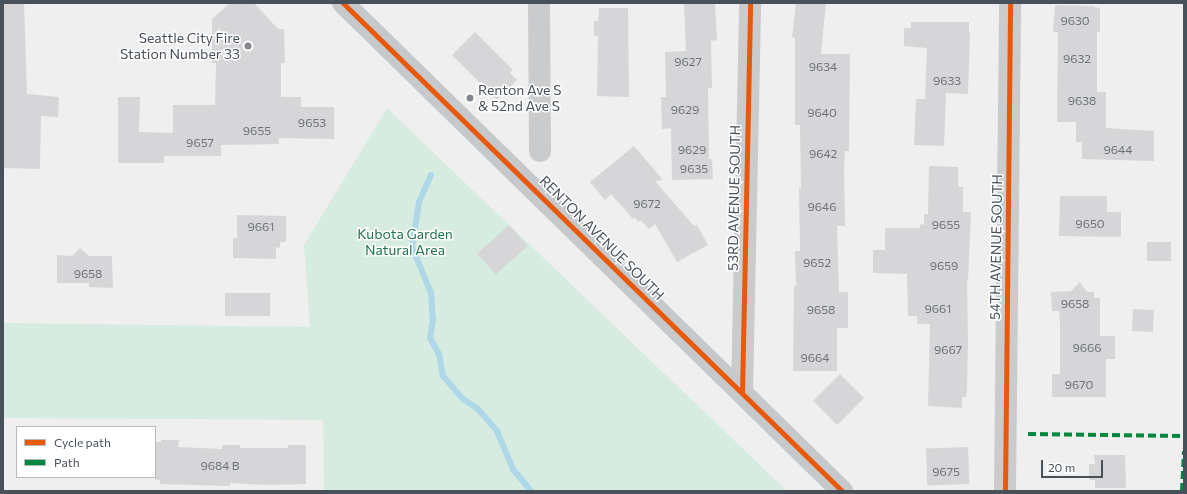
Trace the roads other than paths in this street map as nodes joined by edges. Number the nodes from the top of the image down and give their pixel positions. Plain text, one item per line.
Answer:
1 (343, 3) edge
2 (539, 3) edge
3 (750, 3) edge
4 (1010, 3) edge
5 (540, 151) dead end
6 (742, 393) junction
7 (842, 491) edge
8 (1005, 491) edge

1 - 6 main road, RENTON AVENUE SOUTH
2 - 5 street
3 - 6 street, 53RD AVENUE SOUTH
4 - 8 street, 54TH AVENUE SOUTH
6 - 7 main road, RENTON AVENUE SOUTH

